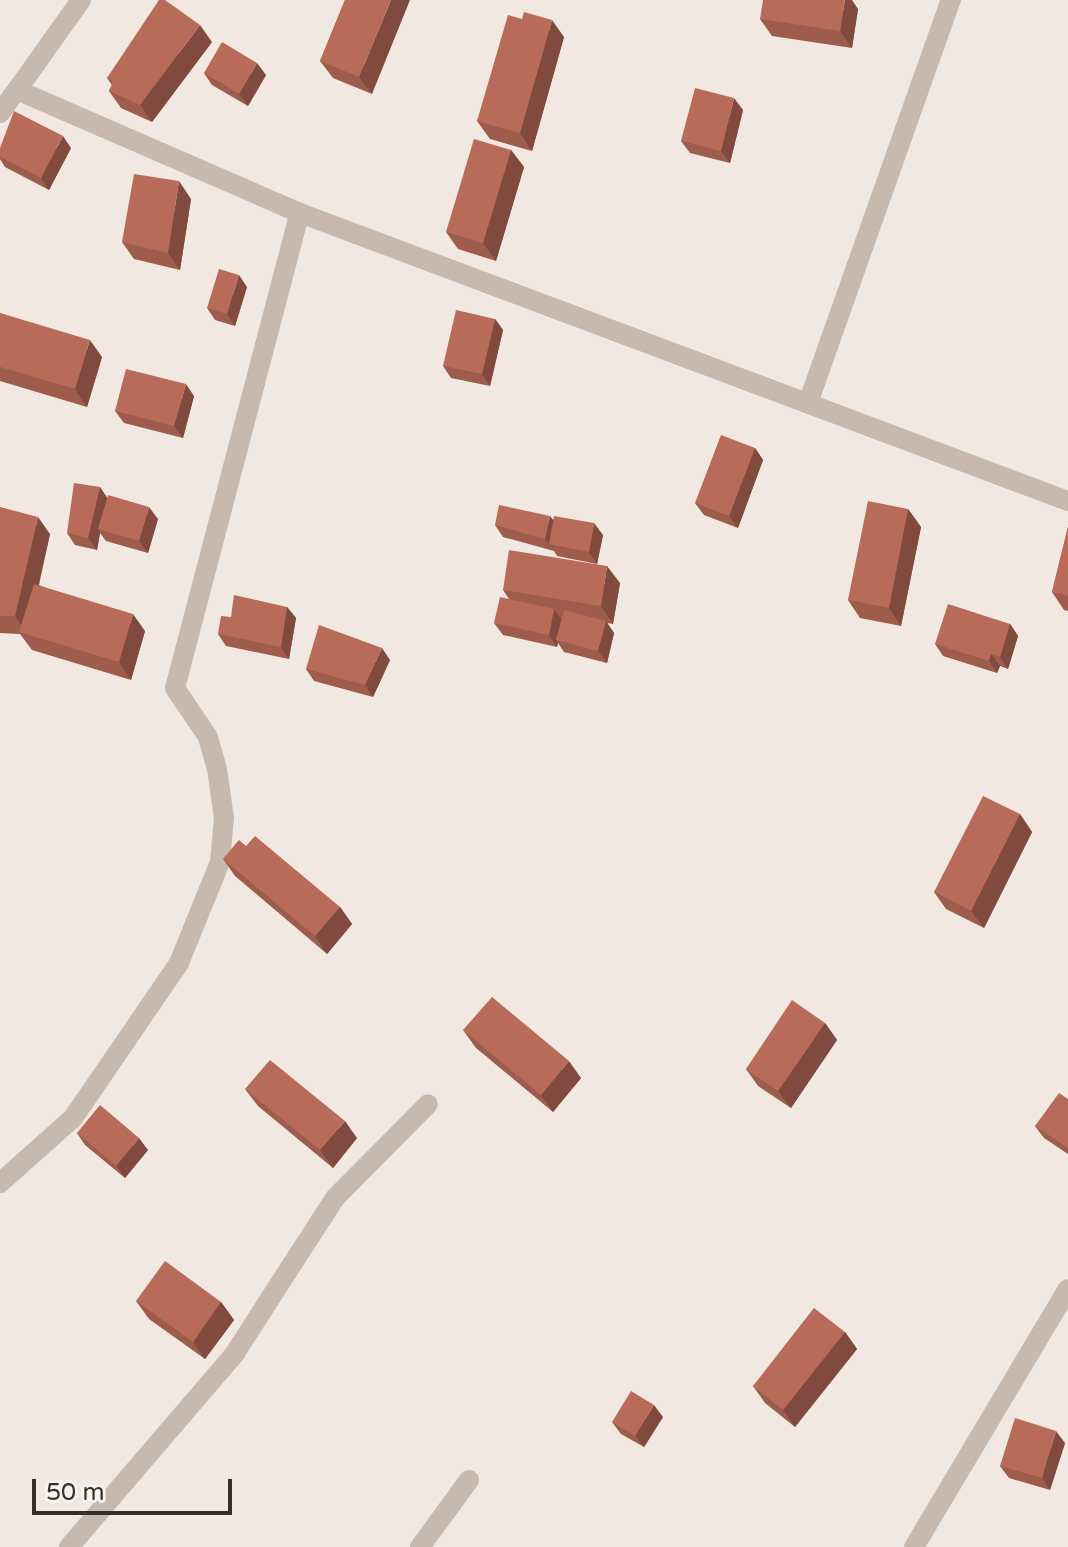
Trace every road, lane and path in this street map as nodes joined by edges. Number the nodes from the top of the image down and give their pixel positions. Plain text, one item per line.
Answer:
1 (81, 0) edge
2 (951, 0) edge
3 (17, 90) junction
4 (0, 113) edge
5 (300, 213) junction
6 (808, 403) junction
7 (1068, 501) edge
8 (428, 1104) dead end
9 (0, 1183) edge
10 (1068, 1289) edge
11 (469, 1480) dead end
12 (69, 1547) edge
13 (420, 1547) edge
14 (914, 1547) edge

1 - 3 street
2 - 6 street
3 - 4 street
3 - 5 street
5 - 6 street
5 - 9 street
6 - 7 street
8 - 12 street
10 - 14 street
11 - 13 street

